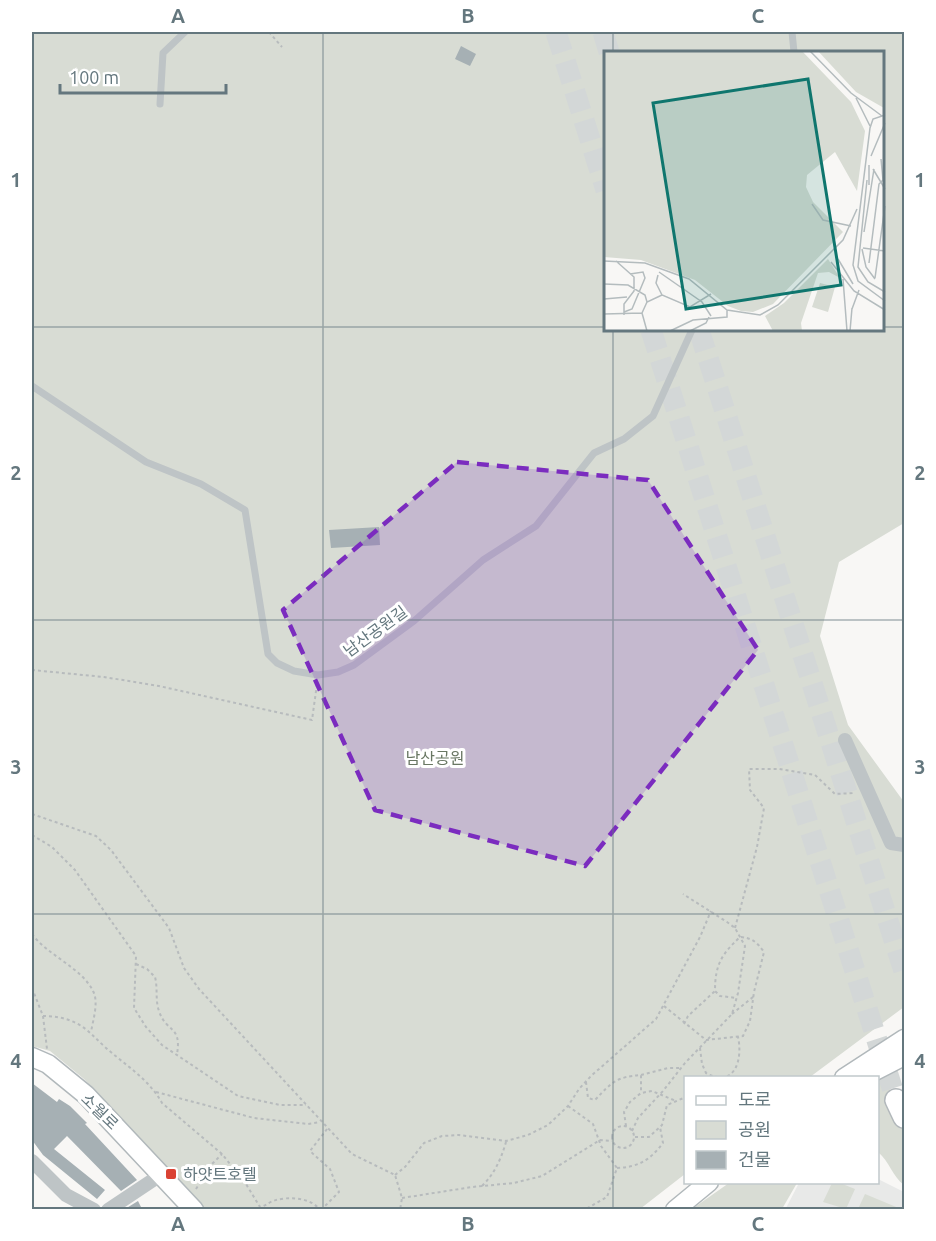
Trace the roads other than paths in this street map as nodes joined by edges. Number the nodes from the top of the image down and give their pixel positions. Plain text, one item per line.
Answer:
1 (185, 32) edge
2 (792, 32) edge
3 (794, 51) edge
4 (160, 104) dead end
5 (691, 332) edge
6 (32, 386) edge
7 (845, 740) dead end
8 (904, 845) edge
9 (904, 1039) edge
10 (904, 1056) edge
11 (40, 1060) edge
12 (846, 1076) edge
13 (865, 1076) edge
14 (32, 1161) edge
15 (162, 1174) junction
16 (706, 1184) edge
17 (191, 1205) edge
18 (94, 1209) edge
19 (108, 1209) edge
20 (675, 1209) edge

1 - 4 lane
2 - 3 lane
5 - 6 lane, 남산공원길
7 - 8 street
9 - 12 main road
10 - 13 main road
11 - 15 main road, 소월로
14 - 18 street
15 - 17 main road, 소월로
15 - 19 street
16 - 20 main road

